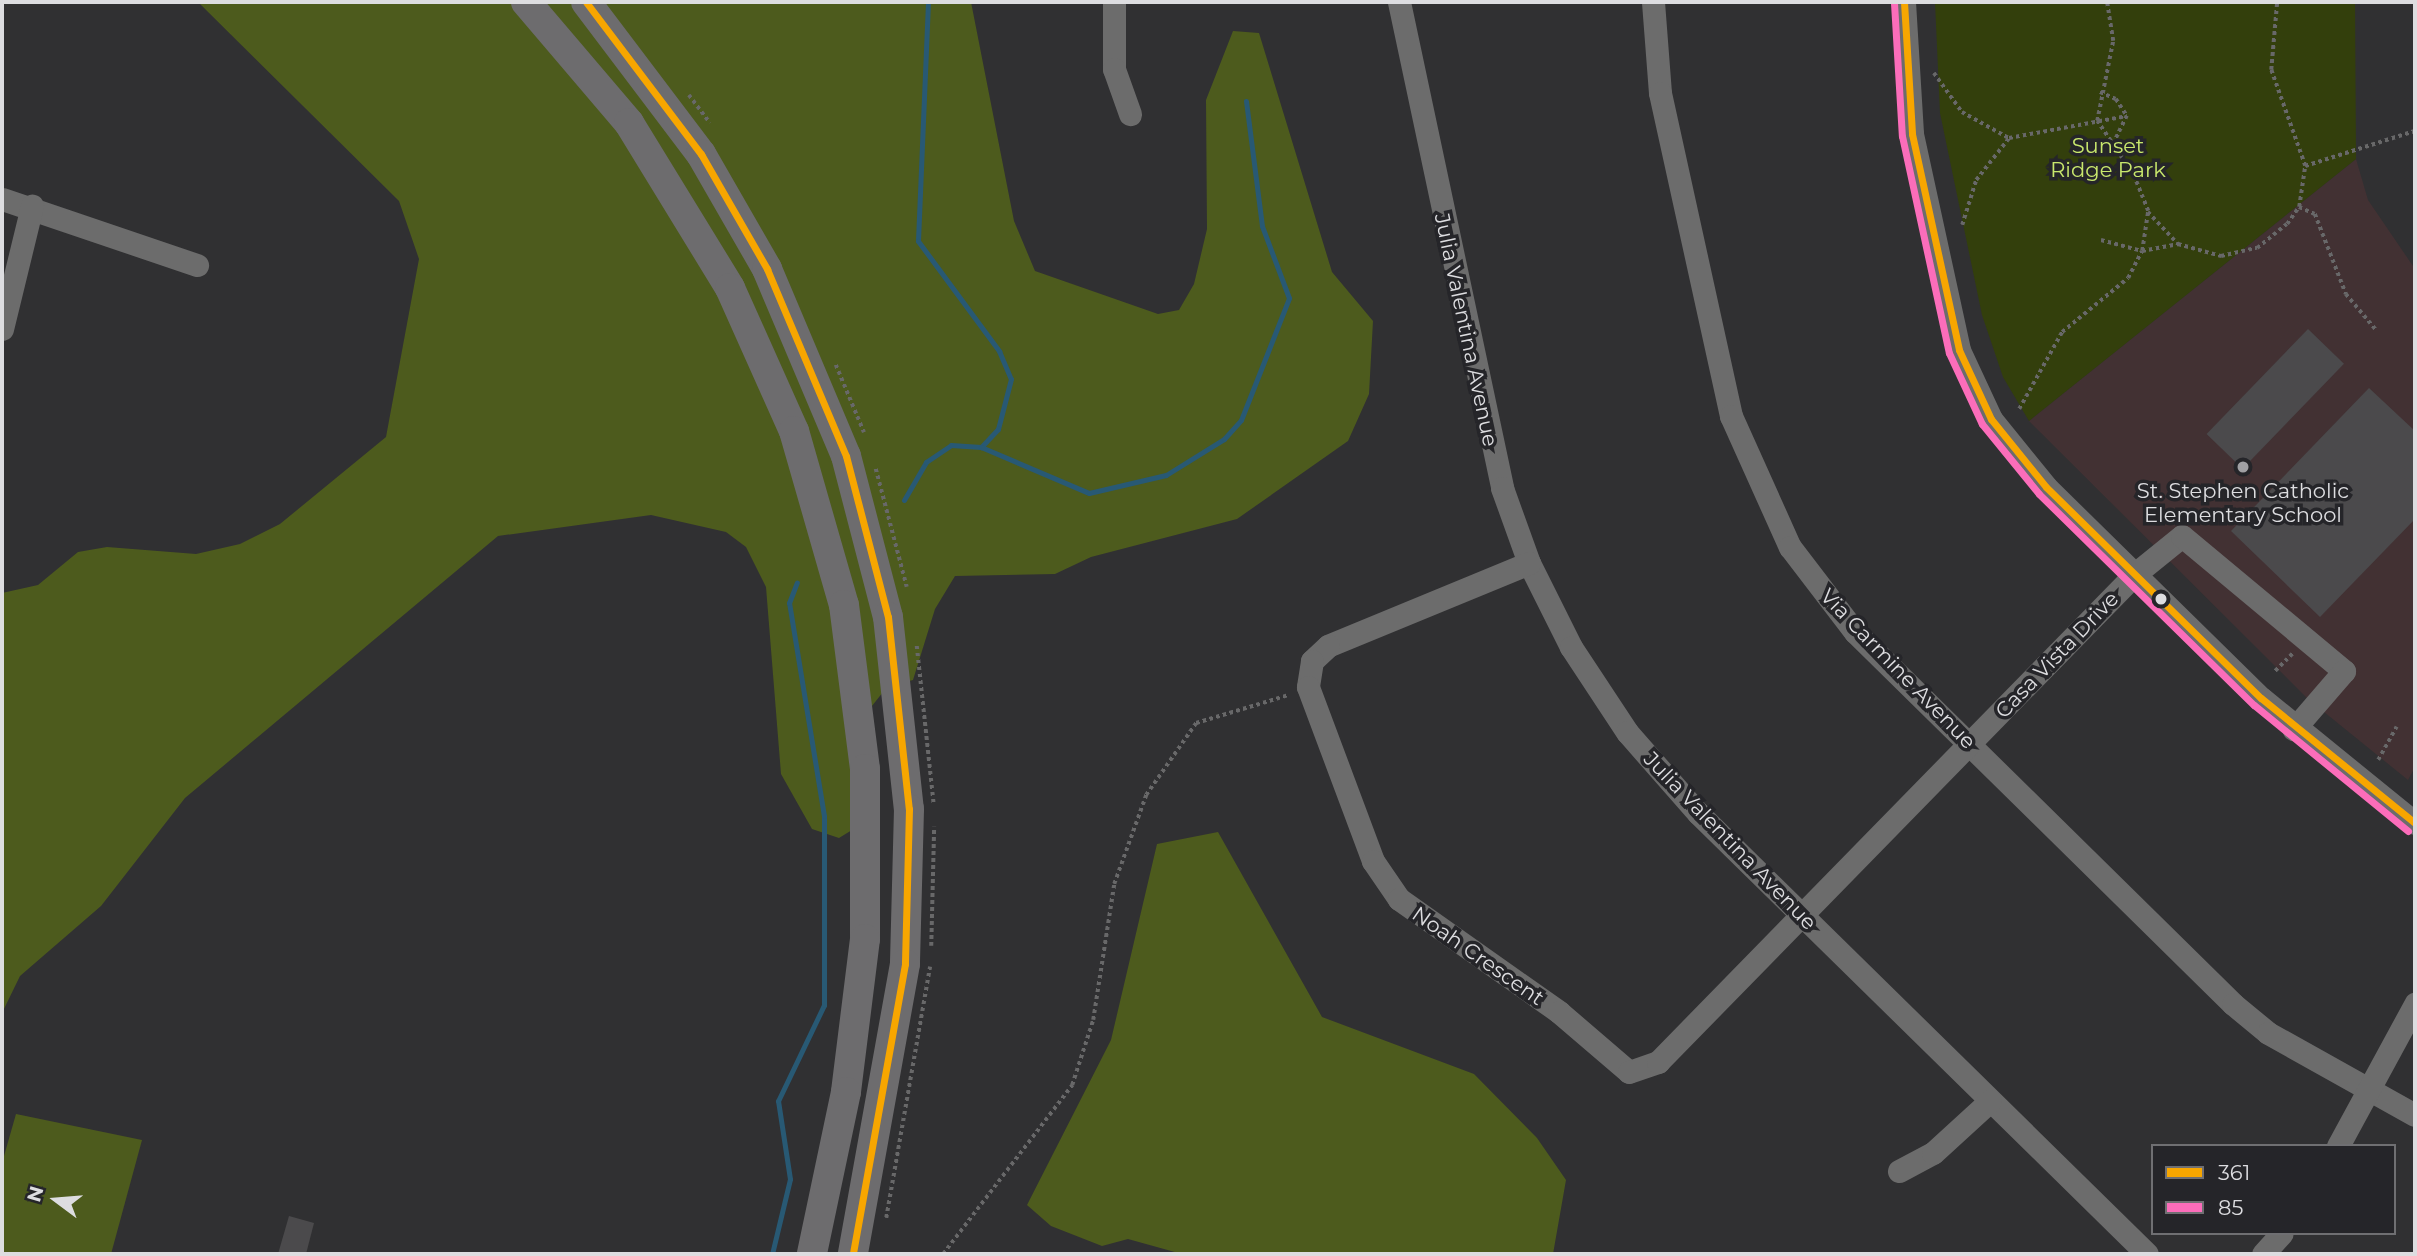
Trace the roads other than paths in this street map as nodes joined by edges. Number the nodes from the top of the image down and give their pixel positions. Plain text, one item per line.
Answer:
1 (526, 2) edge
2 (586, 2) edge
3 (1114, 2) edge
4 (1399, 2) edge
5 (1653, 2) edge
6 (1904, 2) edge
7 (1130, 114) dead end
8 (2, 199) edge
9 (32, 206) junction
10 (197, 265) dead end
11 (2, 329) edge
12 (1529, 563) junction
13 (2135, 574) junction
14 (2294, 729) junction
15 (1969, 744) junction
16 (2415, 822) edge
17 (1802, 916) junction
18 (2415, 1004) edge
19 (2369, 1090) junction
20 (1990, 1101) junction
21 (2415, 1115) edge
22 (2339, 1144) edge
23 (1899, 1171) dead end
24 (2280, 1235) edge
25 (812, 1254) edge
26 (853, 1254) edge
27 (2147, 1254) edge
28 (2263, 1254) edge

1 - 25 main road
2 - 26 main road
3 - 7 street
4 - 12 street, Julia Valentina Avenue
5 - 15 street, Via Carmine Avenue
6 - 13 street
8 - 9 street
9 - 10 street
9 - 11 street
12 - 17 street, Julia Valentina Avenue
12 - 17 street, Noah Crescent
13 - 14 street
13 - 14 street, Casa Vista Drive
13 - 15 street, Casa Vista Drive
14 - 16 street
15 - 17 street, Casa Vista Drive
15 - 19 street, Via Carmine Avenue
17 - 20 street, Julia Valentina Avenue
18 - 19 street
19 - 21 street, Via Carmine Avenue
19 - 22 street
20 - 23 street
20 - 27 street, Julia Valentina Avenue
24 - 28 street

